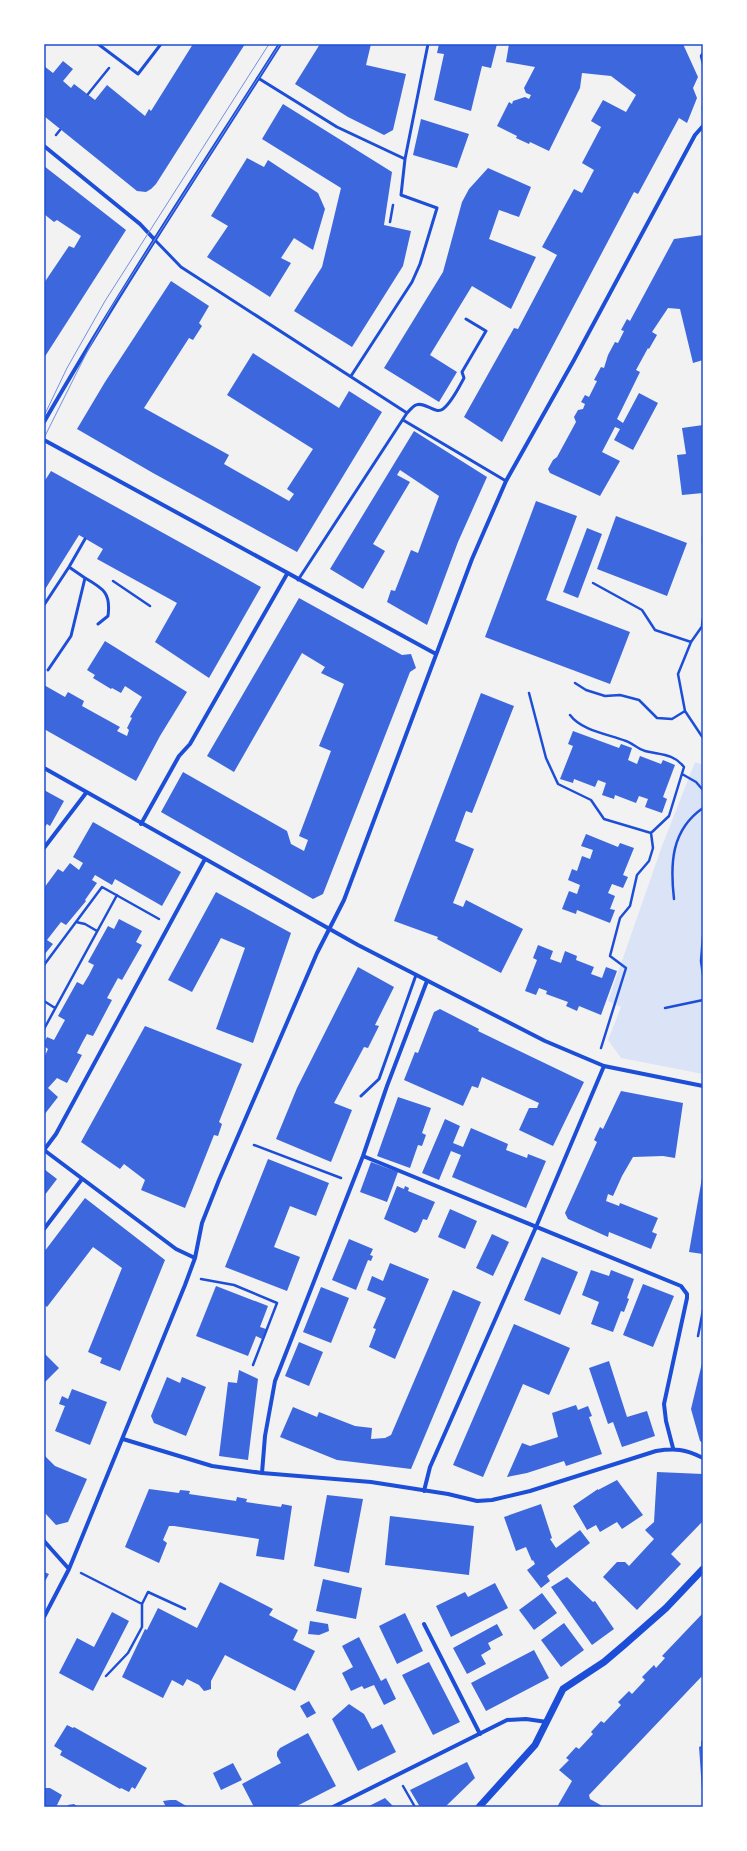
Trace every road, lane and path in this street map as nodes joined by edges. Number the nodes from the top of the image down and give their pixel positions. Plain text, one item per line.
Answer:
1 (98, 44) edge
2 (161, 44) edge
3 (280, 44) edge
4 (428, 44) edge
5 (703, 53) edge
6 (116, 58) junction
7 (703, 64) edge
8 (258, 78) junction
9 (88, 94) dead end
10 (703, 105) edge
11 (703, 110) edge
12 (703, 126) edge
13 (60, 130) dead end
14 (56, 135) dead end
15 (44, 146) edge
16 (405, 159) junction
17 (154, 239) junction
18 (466, 319) dead end
19 (351, 376) junction
20 (407, 413) junction
21 (403, 420) junction
22 (44, 422) edge
23 (44, 440) edge
24 (506, 480) junction
25 (703, 537) edge
26 (84, 539) dead end
27 (703, 543) edge
28 (68, 568) junction
29 (287, 574) junction
30 (85, 578) junction
31 (109, 578) dead end
32 (298, 580) junction
33 (594, 583) dead end
34 (44, 605) edge
35 (150, 606) dead end
36 (703, 618) edge
37 (98, 624) dead end
38 (703, 625) edge
39 (691, 642) junction
40 (436, 654) junction
41 (48, 670) dead end
42 (574, 683) dead end
43 (529, 694) dead end
44 (685, 710) junction
45 (570, 715) dead end
46 (703, 738) edge
47 (44, 768) edge
48 (682, 774) junction
49 (703, 790) edge
50 (86, 792) junction
51 (703, 808) edge
52 (141, 824) junction
53 (651, 833) junction
54 (44, 848) edge
55 (205, 859) junction
56 (117, 895) junction
57 (674, 899) dead end
58 (160, 920) dead end
59 (76, 922) junction
60 (330, 928) junction
61 (97, 931) junction
62 (703, 936) edge
63 (44, 965) edge
64 (416, 975) junction
65 (703, 975) edge
66 (428, 981) junction
67 (703, 1000) edge
68 (44, 1001) edge
69 (56, 1008) junction
70 (665, 1008) dead end
71 (44, 1029) edge
72 (601, 1048) dead end
73 (604, 1066) junction
74 (703, 1086) edge
75 (361, 1096) dead end
76 (254, 1145) dead end
77 (44, 1150) edge
78 (363, 1156) junction
79 (82, 1179) junction
80 (353, 1183) junction
81 (536, 1226) junction
82 (44, 1229) edge
83 (195, 1258) junction
84 (201, 1279) dead end
85 (703, 1310) edge
86 (698, 1336) dead end
87 (254, 1364) dead end
88 (122, 1439) junction
89 (673, 1448) junction
90 (703, 1458) edge
91 (262, 1473) junction
92 (424, 1491) junction
93 (44, 1541) edge
94 (69, 1569) junction
95 (703, 1569) edge
96 (80, 1573) dead end
97 (142, 1604) junction
98 (185, 1610) dead end
99 (44, 1617) edge
100 (424, 1624) dead end
101 (106, 1676) dead end
102 (547, 1722) junction
103 (480, 1734) junction
104 (403, 1786) dead end
105 (333, 1807) edge
106 (416, 1807) edge
107 (479, 1807) edge

1 - 6 lane
2 - 6 lane
3 - 8 street
4 - 16 lane
5 - 7 path
6 - 9 path
8 - 16 lane
8 - 17 street
10 - 11 path
12 - 24 street
13 - 14 path
15 - 17 street
16 - 19 lane
17 - 19 lane
17 - 22 street
18 - 20 lane
19 - 20 lane
20 - 21 lane
21 - 24 lane
21 - 32 lane
23 - 29 street
24 - 40 street
25 - 27 path
26 - 28 lane
28 - 30 lane
28 - 34 lane
29 - 32 street
29 - 52 street
30 - 37 lane
30 - 41 lane
31 - 35 path
32 - 40 street
33 - 39 path
36 - 38 path
38 - 39 path
39 - 44 path
40 - 60 street
42 - 44 path
43 - 53 path
44 - 46 path
45 - 48 path
47 - 50 street
48 - 49 path
48 - 53 path
50 - 52 street
50 - 54 street
51 - 57 path
52 - 55 street
53 - 72 path
55 - 60 street
55 - 77 street
56 - 58 path
56 - 59 path
56 - 61 path
59 - 61 path
59 - 63 path
60 - 64 street
60 - 83 street
61 - 69 path
62 - 65 path
64 - 66 street
64 - 75 lane
66 - 73 street
66 - 78 street
67 - 70 path
68 - 69 path
69 - 71 path
73 - 74 street
73 - 81 street
76 - 80 path
77 - 79 street
78 - 80 street
78 - 81 street
79 - 82 street
79 - 83 street
80 - 91 street
81 - 89 street
81 - 92 street
83 - 88 street
84 - 87 path
85 - 86 path
88 - 91 street
88 - 94 street
89 - 90 street
89 - 92 street
91 - 92 street
93 - 94 street
94 - 99 street
95 - 102 street
96 - 97 path
97 - 98 path
97 - 101 path
100 - 103 street
102 - 103 street
102 - 107 street
103 - 105 street
104 - 106 path

